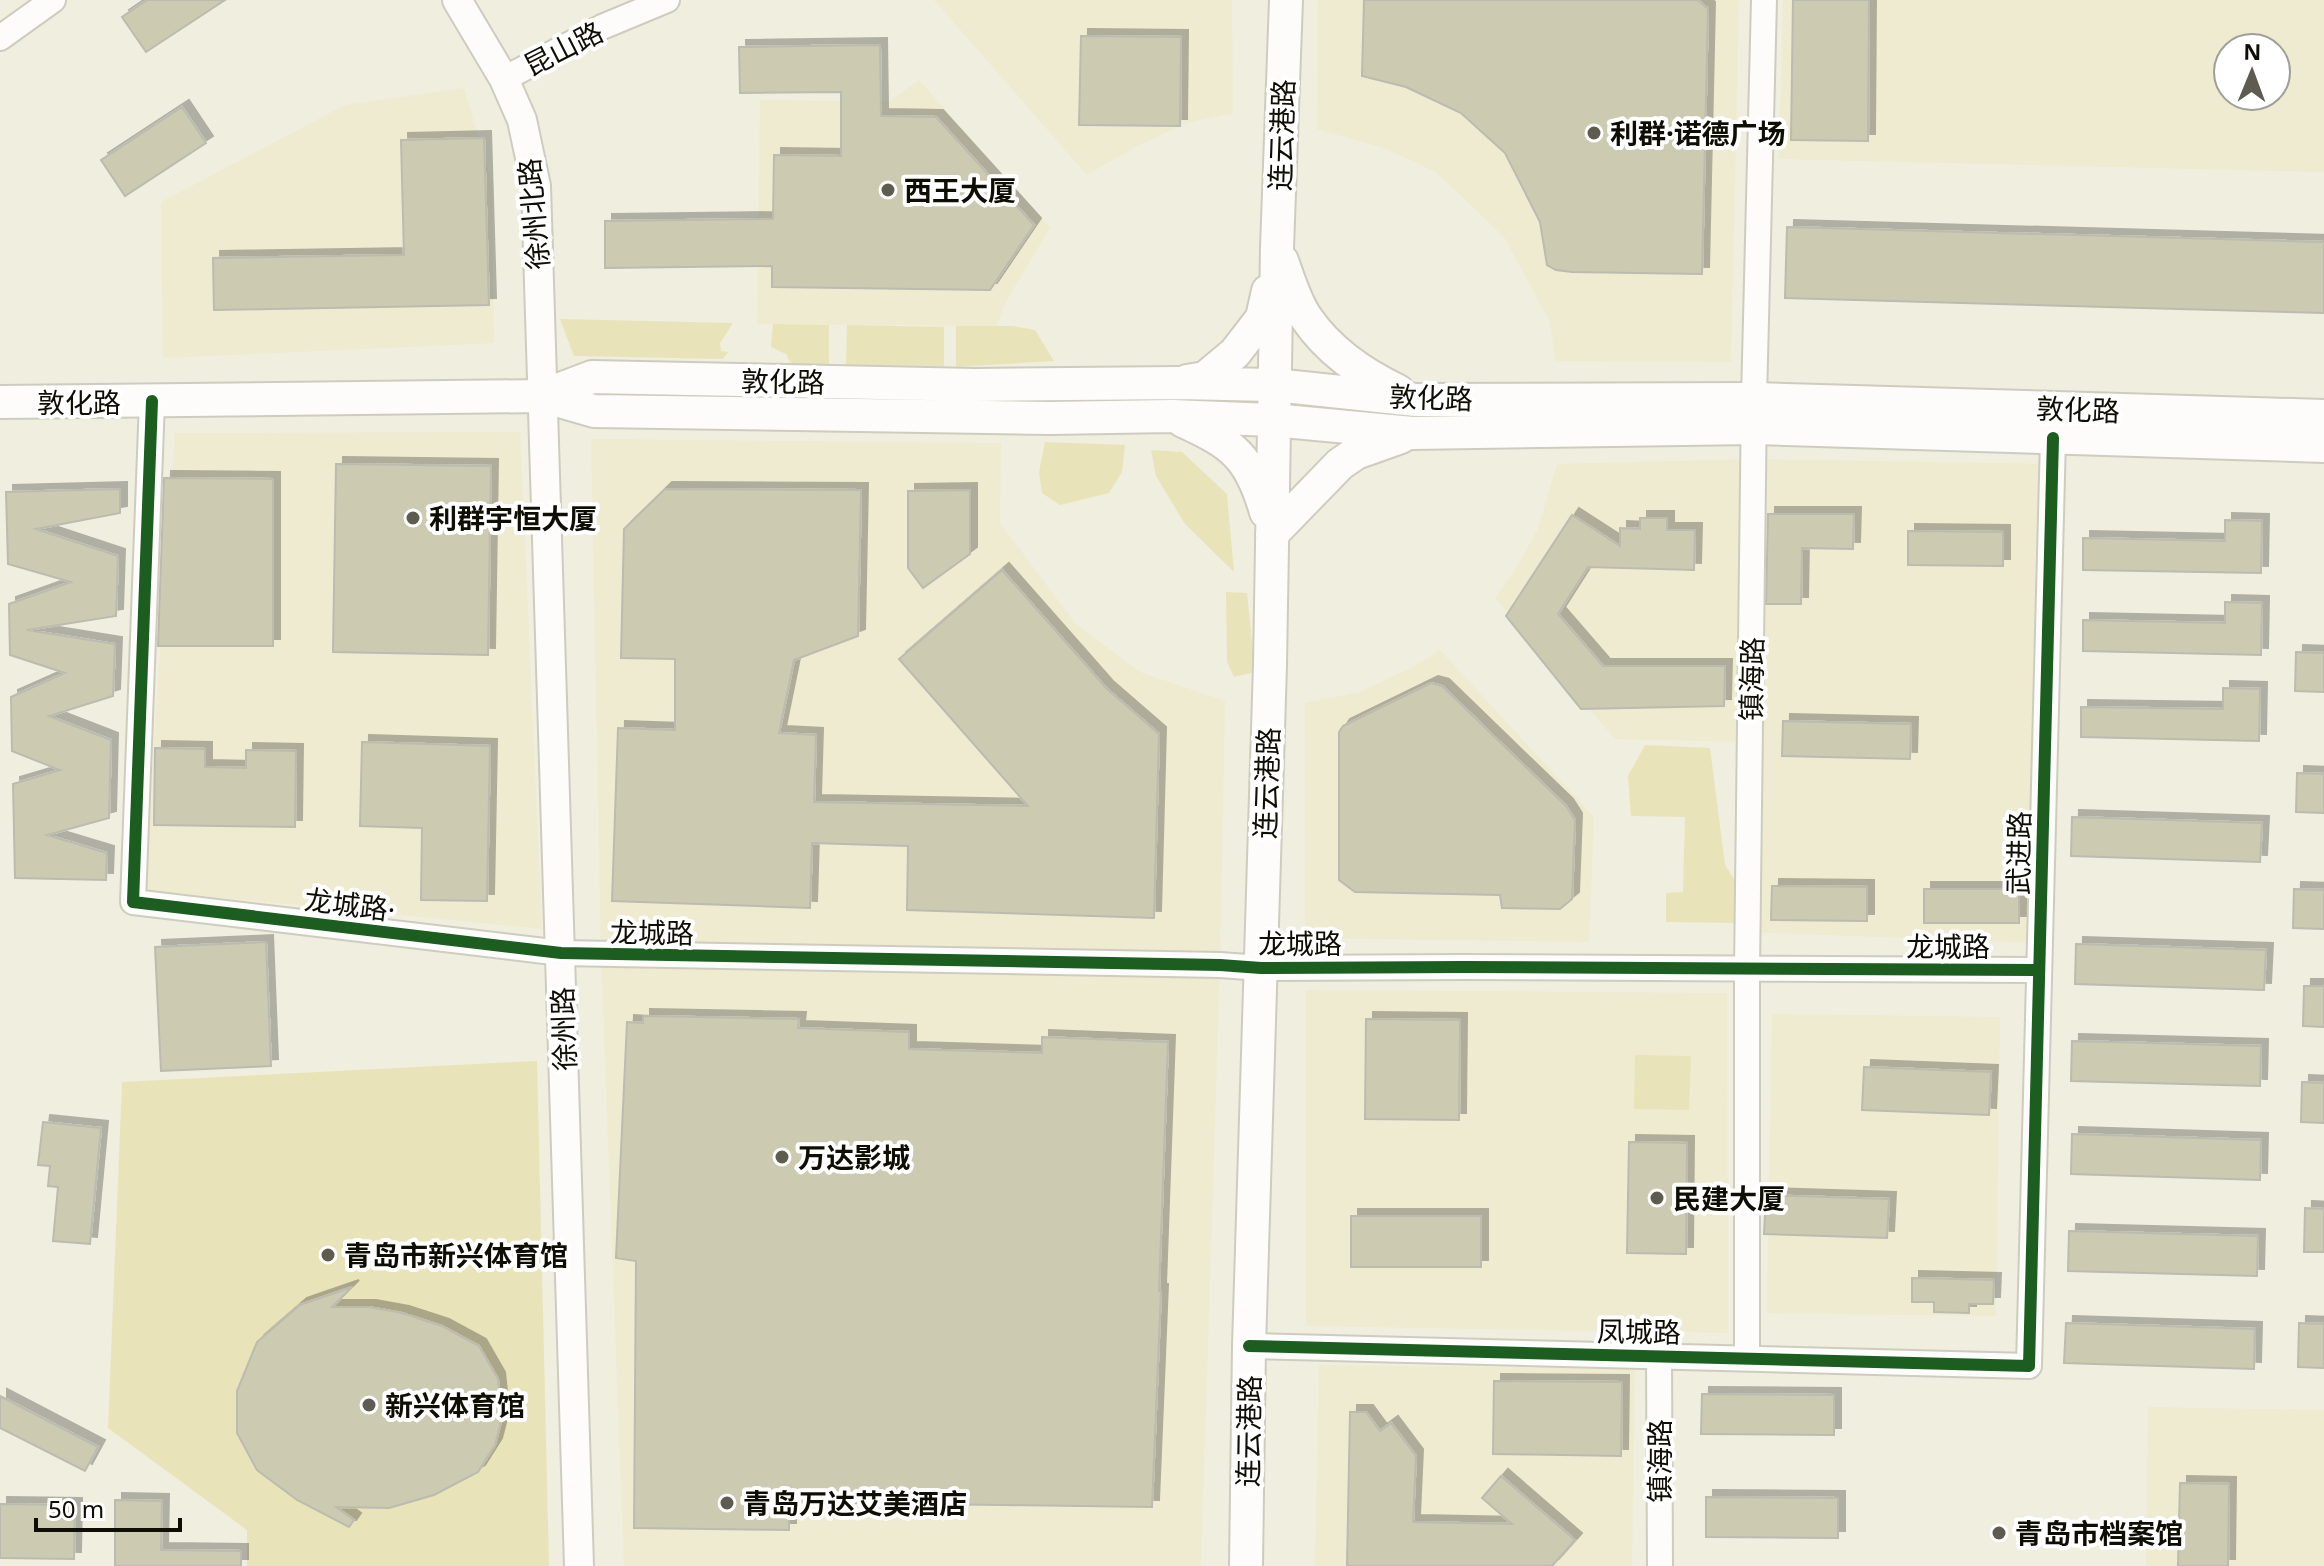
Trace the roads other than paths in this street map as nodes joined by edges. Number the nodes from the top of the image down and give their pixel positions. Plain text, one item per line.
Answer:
1 (53, 0) edge
2 (457, 0) edge
3 (667, 0) edge
4 (1286, 0) edge
5 (1764, 0) edge
6 (0, 38) edge
7 (504, 79) junction
8 (1277, 248) junction
9 (1178, 383) junction
10 (1275, 385) junction
11 (542, 396) junction
12 (1416, 400) junction
13 (152, 401) junction
14 (0, 402) edge
15 (1754, 414) junction
16 (1172, 416) junction
17 (2324, 416) edge
18 (1273, 420) junction
19 (1412, 433) junction
20 (2053, 438) junction
21 (2324, 446) edge
22 (1272, 534) junction
23 (561, 953) junction
24 (1261, 968) junction
25 (1747, 970) junction
26 (2039, 970) junction
27 (1249, 1346) junction
28 (1659, 1356) junction
29 (1747, 1358) junction
30 (2029, 1366) joint
31 (579, 1566) edge
32 (1246, 1566) edge
33 (1660, 1566) edge

1 - 6 street
2 - 7 street, 徐州北路
3 - 7 street, 昆山路
4 - 8 main road, 连云港路
5 - 15 street, 镇海路
7 - 11 street, 徐州北路
8 - 9 main road
8 - 10 main road, 连云港路
8 - 12 main road
9 - 10 main road, 敦化路
9 - 11 main road, 敦化路
10 - 12 main road, 敦化路
10 - 18 main road, 连云港路
11 - 13 main road, 敦化路
11 - 16 main road, 敦化路
11 - 23 street, 徐州路
12 - 15 main road, 敦化路
13 - 14 main road, 敦化路
13 - 23 street, 龙城路·
15 - 17 main road, 敦化路
15 - 19 main road, 敦化路
15 - 20 main road, 敦化路
15 - 25 street, 镇海路
16 - 18 main road, 敦化路
16 - 22 main road
18 - 19 main road, 敦化路
18 - 22 main road, 连云港路
19 - 22 main road
20 - 21 main road, 敦化路
20 - 26 street, 武进路
22 - 24 main road, 连云港路
23 - 24 street, 龙城路
23 - 31 street, 徐州路
24 - 25 street, 龙城路
24 - 27 main road, 连云港路
25 - 26 street, 龙城路
25 - 29 street, 镇海路
26 - 30 street, 武进路
27 - 28 street, 凤城路
27 - 32 main road, 连云港路
28 - 29 street, 凤城路
28 - 33 street, 镇海路
29 - 30 street, 凤城路

